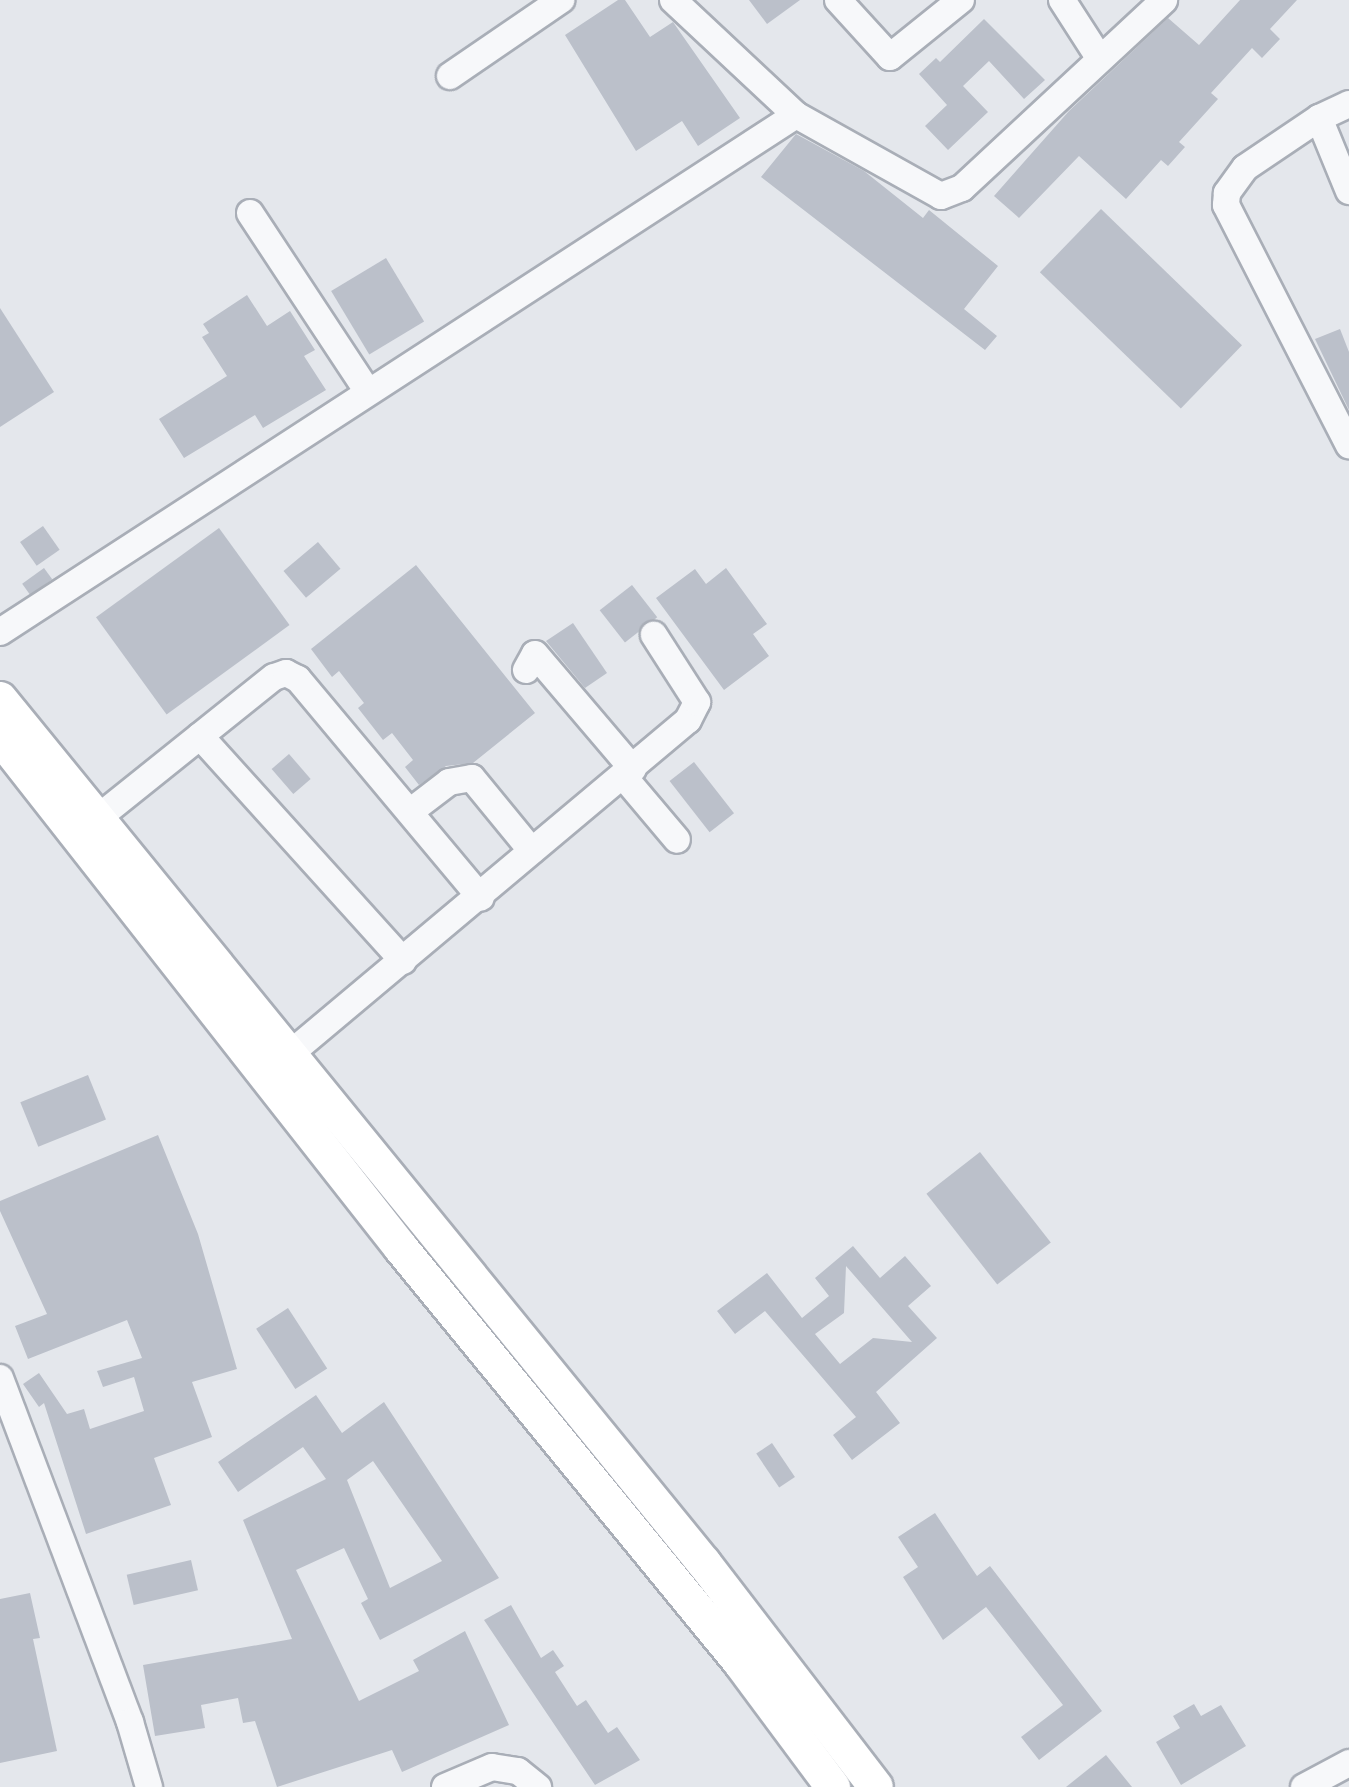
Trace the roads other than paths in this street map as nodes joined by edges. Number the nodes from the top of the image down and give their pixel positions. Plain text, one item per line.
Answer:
1 (561, 0) edge
2 (673, 0) edge
3 (838, 0) edge
4 (961, 0) edge
5 (1062, 0) edge
6 (1164, 0) edge
7 (1100, 59) junction
8 (450, 76) dead end
9 (1349, 104) edge
10 (796, 115) junction
11 (1319, 118) junction
12 (1349, 191) edge
13 (250, 213) dead end
14 (368, 392) junction
15 (1349, 445) edge
16 (0, 632) edge
17 (654, 635) dead end
18 (526, 670) dead end
19 (0, 699) edge
20 (200, 736) junction
21 (0, 737) edge
22 (628, 773) junction
23 (411, 811) junction
24 (99, 817) junction
25 (677, 840) dead end
26 (532, 851) junction
27 (481, 898) junction
28 (403, 961) junction
29 (291, 1053) junction
30 (0, 1378) edge
31 (1348, 1765) edge
32 (149, 1787) edge
33 (445, 1787) edge
34 (538, 1787) edge
35 (833, 1787) edge
36 (876, 1787) edge
37 (1304, 1787) edge

1 - 8 street
2 - 10 street
3 - 4 street
5 - 7 street
6 - 7 street
7 - 10 street
9 - 11 street
10 - 14 street
11 - 12 street
11 - 15 street
13 - 14 street
14 - 16 street
17 - 22 street
18 - 22 street
19 - 24 main road
20 - 23 street
20 - 24 street
20 - 28 street
21 - 35 main road
22 - 25 street
22 - 26 street
23 - 26 street
23 - 27 street
24 - 29 main road
26 - 27 street
27 - 28 street
28 - 29 street
29 - 36 main road
30 - 32 street
31 - 37 street
33 - 34 street

